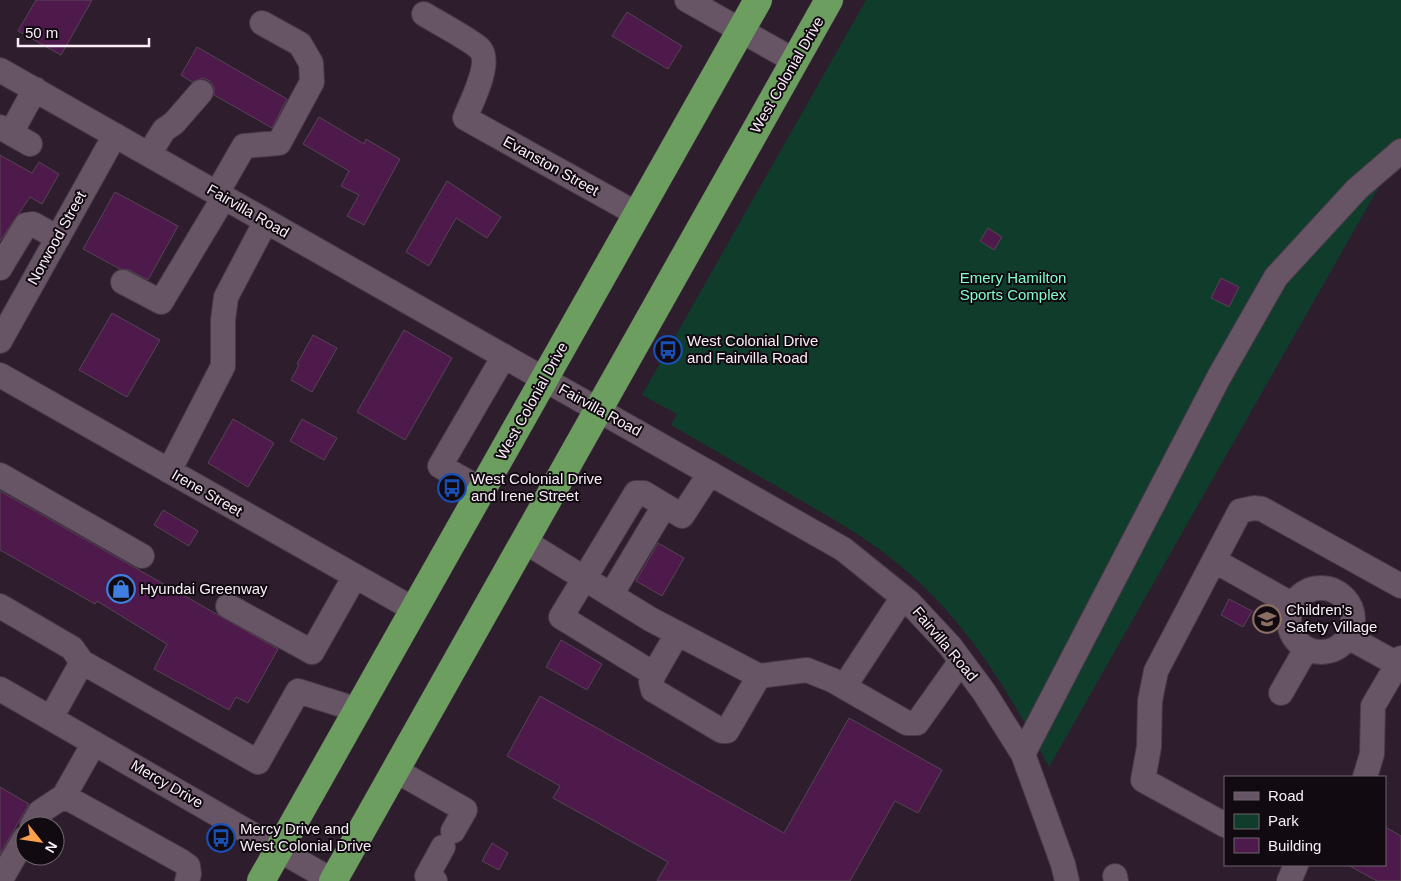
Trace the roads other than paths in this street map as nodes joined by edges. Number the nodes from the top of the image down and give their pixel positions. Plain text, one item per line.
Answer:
1 (758, 0) edge
2 (830, 0) edge
3 (697, 2) edge
4 (424, 14) dead end
5 (262, 23) dead end
6 (741, 30) junction
7 (795, 61) junction
8 (0, 70) edge
9 (34, 89) junction
10 (201, 92) dead end
11 (14, 135) edge
12 (115, 135) junction
13 (1401, 151) edge
14 (148, 154) junction
15 (220, 195) junction
16 (637, 214) junction
17 (266, 221) junction
18 (58, 238) junction
19 (0, 268) edge
20 (0, 282) edge
21 (123, 282) dead end
22 (26, 295) junction
23 (0, 341) edge
24 (504, 356) junction
25 (0, 375) edge
26 (544, 379) junction
27 (599, 409) junction
28 (170, 471) junction
29 (710, 473) junction
30 (0, 475) edge
31 (482, 490) junction
32 (674, 511) junction
33 (524, 541) junction
34 (142, 556) dead end
35 (1215, 561) junction
36 (1355, 561) junction
37 (356, 576) junction
38 (584, 578) junction
39 (1401, 586) edge
40 (1338, 594) junction
41 (611, 595) junction
42 (903, 597) junction
43 (1293, 605) junction
44 (0, 606) edge
45 (228, 606) dead end
46 (415, 610) junction
47 (677, 634) junction
48 (1348, 637) junction
49 (1306, 649) junction
50 (961, 661) junction
51 (82, 662) junction
52 (1400, 663) edge
53 (654, 674) junction
54 (759, 676) junction
55 (844, 687) junction
56 (0, 689) edge
57 (1281, 693) dead end
58 (358, 710) junction
59 (51, 718) junction
60 (94, 743) junction
61 (1023, 754) junction
62 (395, 770) junction
63 (1365, 776) edge
64 (64, 796) junction
65 (38, 816) edge
66 (1224, 824) edge
67 (279, 849) junction
68 (15, 855) edge
69 (1296, 866) edge
70 (0, 881) edge
71 (187, 881) edge
72 (261, 881) edge
73 (333, 881) edge
74 (435, 881) edge
75 (1067, 881) edge
76 (1289, 881) edge

1 - 6 highway, West Colonial Drive
2 - 7 highway, West Colonial Drive
3 - 6 street
4 - 16 street, Evanston Street
5 - 15 street
6 - 7 street
6 - 16 highway, West Colonial Drive
7 - 27 highway, West Colonial Drive
8 - 9 street, Fairvilla Road
9 - 11 street
9 - 12 street, Fairvilla Road
10 - 14 street
12 - 14 street, Fairvilla Road
12 - 18 street, Norwood Street
13 - 61 street
14 - 15 street, Fairvilla Road
15 - 17 street, Fairvilla Road
15 - 21 street
16 - 26 highway, West Colonial Drive
17 - 24 street, Fairvilla Road
17 - 28 street
18 - 19 street
18 - 22 street, Norwood Street
20 - 22 street
22 - 23 street, Norwood Street
24 - 26 street, Fairvilla Road
24 - 31 street
25 - 28 street, Irene Street
26 - 27 street, Fairvilla Road
26 - 31 highway, West Colonial Drive
27 - 29 street, Fairvilla Road
27 - 33 highway, West Colonial Drive
28 - 37 street, Irene Street
29 - 32 street
29 - 42 street, Fairvilla Road
30 - 34 street
31 - 46 highway, West Colonial Drive
32 - 38 street
32 - 41 street
33 - 38 street
33 - 62 highway, West Colonial Drive
35 - 36 street
35 - 43 street
35 - 66 street
36 - 39 street
36 - 40 street
37 - 45 street
37 - 46 street, Irene Street
38 - 41 street
38 - 53 street
40 - 43 street
40 - 48 street
41 - 47 street
42 - 50 street, Fairvilla Road
42 - 55 street
43 - 49 street
44 - 51 street
46 - 58 highway, West Colonial Drive
47 - 53 street
47 - 54 street
48 - 49 street
48 - 52 street
49 - 57 street
50 - 55 street
50 - 61 street, Fairvilla Road
51 - 58 street
51 - 59 street
52 - 63 street
53 - 54 street
54 - 55 street
56 - 59 street, Mercy Drive
58 - 67 highway, West Colonial Drive
59 - 60 street, Mercy Drive
60 - 64 street
60 - 67 street, Mercy Drive
61 - 75 street, Fairvilla Road
62 - 73 highway, West Colonial Drive
62 - 74 street
64 - 65 street
64 - 71 street
67 - 72 highway, West Colonial Drive
67 - 73 street, Mercy Drive
68 - 70 street
69 - 76 street

